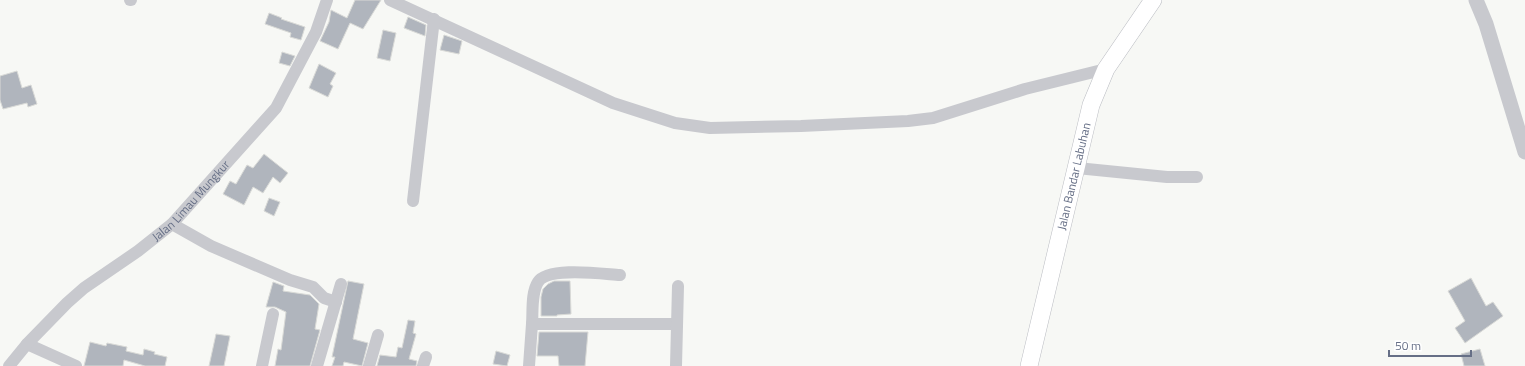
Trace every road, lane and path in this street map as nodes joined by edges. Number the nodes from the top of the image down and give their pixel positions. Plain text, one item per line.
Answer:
1 (327, 0) edge
2 (390, 0) edge
3 (1153, 0) edge
4 (1476, 0) edge
5 (434, 19) junction
6 (1106, 69) junction
7 (1525, 152) edge
8 (1077, 168) junction
9 (1197, 177) dead end
10 (413, 200) dead end
11 (172, 224) junction
12 (620, 275) dead end
13 (341, 284) dead end
14 (678, 286) dead end
15 (336, 302) junction
16 (273, 314) dead end
17 (532, 324) junction
18 (677, 324) junction
19 (378, 335) dead end
20 (27, 344) junction
21 (9, 366) edge
22 (74, 366) edge
23 (262, 366) edge
24 (317, 366) edge
25 (369, 366) edge
26 (529, 366) edge
27 (676, 366) edge
28 (1030, 366) edge

1 - 11 street, Jalan Limau Mungkur
2 - 5 street
3 - 6 main road, Jalan Bandar Labuhan
4 - 7 street
5 - 6 street
5 - 10 street
6 - 8 main road, Jalan Bandar Labuhan
8 - 9 street
8 - 28 main road, Jalan Bandar Labuhan
11 - 15 street
11 - 20 street, Jalan Limau Mungkur
12 - 17 street
13 - 15 street
14 - 18 street
15 - 24 street
16 - 23 street
17 - 18 street
17 - 26 street
18 - 27 street
19 - 25 street
20 - 21 street, Jalan Limau Mungkur
20 - 22 street

